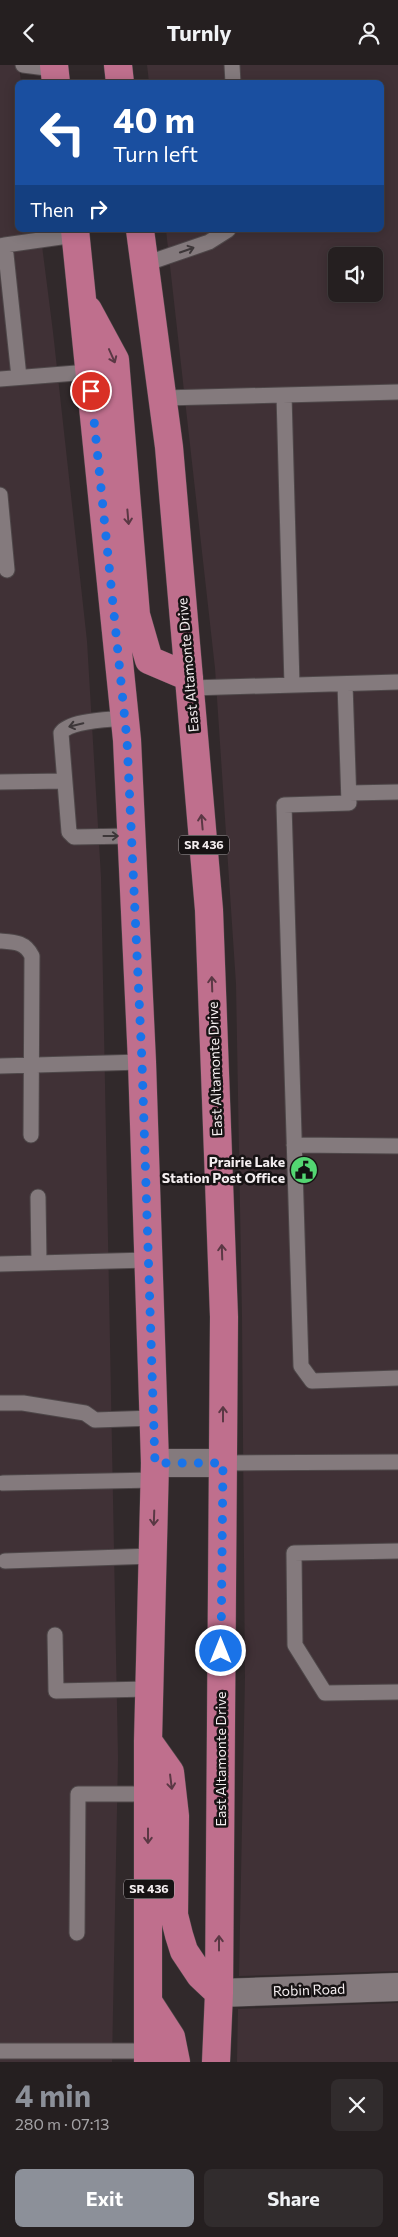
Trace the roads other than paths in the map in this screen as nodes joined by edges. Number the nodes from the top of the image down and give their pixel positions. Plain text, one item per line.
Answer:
1 (23, 65) edge
2 (118, 65) edge
3 (232, 65) edge
4 (55, 72) edge
5 (120, 80) edge
6 (233, 80) edge
7 (140, 232) edge
8 (226, 232) edge
9 (75, 233) edge
10 (3, 245) edge
11 (145, 264) junction
12 (81, 297) junction
13 (89, 372) junction
14 (19, 377) junction
15 (0, 379) edge
16 (398, 392) edge
17 (284, 395) junction
18 (163, 398) junction
19 (0, 495) edge
20 (7, 570) dead end
21 (398, 682) edge
22 (190, 683) junction
23 (345, 684) junction
24 (292, 685) junction
25 (124, 718) junction
26 (64, 781) junction
27 (0, 782) edge
28 (398, 792) edge
29 (349, 793) junction
30 (131, 836) junction
31 (0, 941) edge
32 (142, 1062) junction
33 (30, 1065) junction
34 (0, 1066) edge
35 (31, 1135) dead end
36 (294, 1145) junction
37 (398, 1146) edge
38 (38, 1197) dead end
39 (148, 1260) junction
40 (40, 1263) junction
41 (0, 1264) edge
42 (398, 1379) edge
43 (0, 1403) edge
44 (154, 1418) junction
45 (223, 1463) junction
46 (398, 1463) edge
47 (155, 1471) junction
48 (4, 1483) dead end
49 (398, 1551) edge
50 (152, 1556) junction
51 (4, 1561) dead end
52 (55, 1635) dead end
53 (149, 1689) junction
54 (398, 1691) edge
55 (148, 1741) junction
56 (148, 1794) junction
57 (78, 1933) dead end
58 (398, 1987) edge
59 (219, 1993) junction
60 (149, 2003) junction
61 (0, 2051) edge
62 (148, 2056) edge
63 (176, 2062) edge
64 (216, 2062) edge

1 - 4 lane
2 - 5 main road
3 - 6 lane
7 - 11 main road, East Altamonte Drive / SR 436
11 -> 8 lane
9 - 10 lane
9 - 12 main road, SR 436
10 - 14 lane
11 - 18 main road, East Altamonte Drive / SR 436
12 - 13 main road, SR 436
12 -> 22 main road
13 - 14 lane
13 - 25 main road, SR 436
14 - 15 lane
16 - 17 lane
17 - 18 lane
17 - 24 lane
18 - 22 main road, East Altamonte Drive / SR 436
19 - 20 lane
21 - 23 lane
22 - 24 lane
45 -> 22 main road, East Altamonte Drive / SR 436
23 - 24 lane
23 - 29 lane
25 -> 26 lane
25 - 30 main road, SR 436
26 - 27 lane
26 -> 30 lane
28 - 29 lane
29 - 36 lane
30 - 32 main road, SR 436
31 - 33 lane
32 - 33 lane
32 - 39 main road, SR 436
33 - 34 lane
33 - 35 lane
36 - 37 lane
36 - 42 lane
38 - 40 lane
39 - 40 lane
39 - 44 main road, SR 436
40 - 41 lane
43 - 44 lane
44 - 47 main road, SR 436
45 - 46 lane
45 - 47 street
59 -> 45 main road, East Altamonte Drive / SR 436
47 - 48 lane
47 -> 50 main road, SR 436
49 - 54 lane
50 - 51 lane
50 - 53 main road, SR 436
52 - 53 lane
53 - 55 main road, SR 436
55 - 56 main road, SR 436
55 -> 59 main road
56 - 57 lane
56 -> 60 main road, SR 436
58 - 59 street, Robin Road
59 - 64 main road, East Altamonte Drive / SR 436
60 - 62 main road, SR 436
60 - 63 main road
61 - 62 lane

